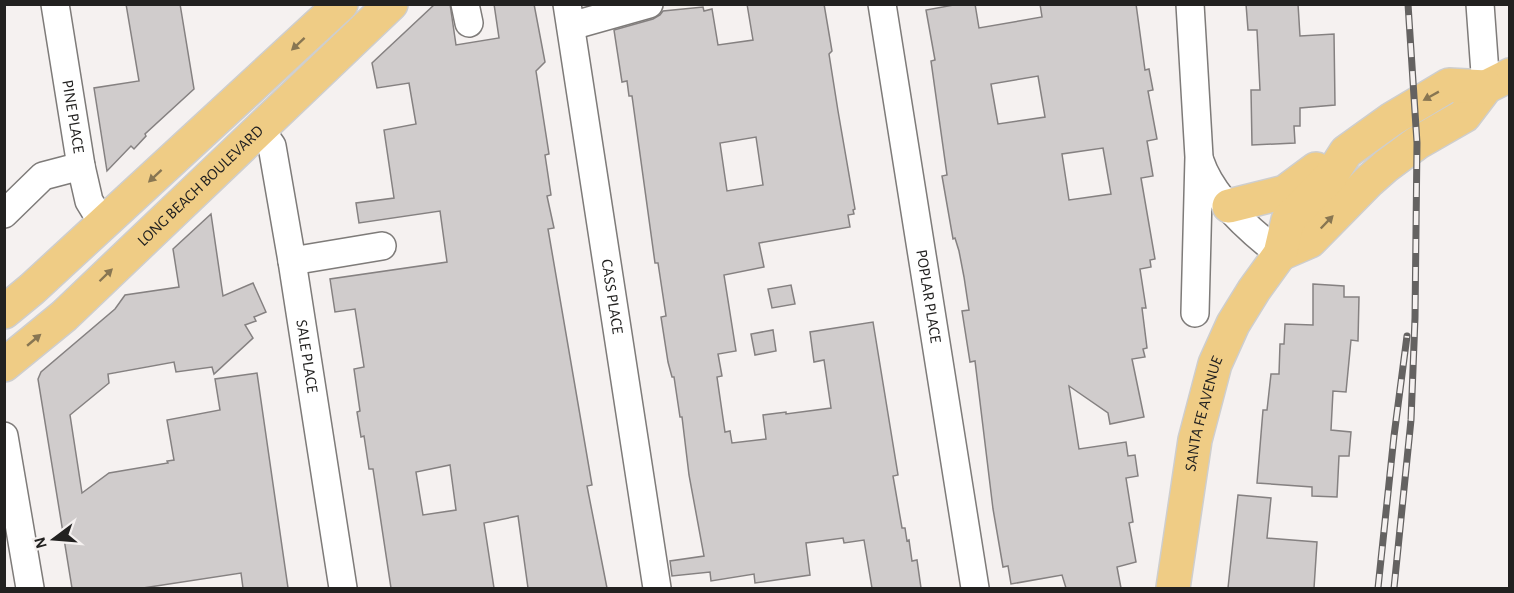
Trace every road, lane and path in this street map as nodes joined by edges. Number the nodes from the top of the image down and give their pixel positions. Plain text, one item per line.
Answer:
1 (55, 4) edge
2 (341, 4) edge
3 (392, 4) edge
4 (649, 4) edge
5 (882, 4) edge
6 (1190, 4) edge
7 (1480, 4) edge
8 (569, 15) edge
9 (1498, 81) edge
10 (260, 129) junction
11 (1346, 152) junction
12 (1198, 157) junction
13 (81, 166) junction
14 (1229, 206) junction
15 (4, 214) edge
16 (103, 224) junction
17 (382, 246) dead end
18 (1280, 254) junction
19 (292, 261) junction
20 (4, 312) edge
21 (1195, 313) dead end
22 (4, 365) edge
23 (5, 441) edge
24 (30, 588) edge
25 (342, 588) edge
26 (657, 588) edge
27 (975, 588) edge
28 (1173, 588) edge

1 - 13 street, PINE PLACE
2 -> 16 main road
3 - 10 main road, LONG BEACH BOULEVARD
4 - 8 street
5 - 27 street, POPLAR PLACE
6 - 12 street
7 - 9 street
8 - 26 street, CASS PLACE
9 -> 11 main road, SANTA FE AVENUE
18 -> 9 main road
10 - 19 street, SALE PLACE
22 -> 10 main road, LONG BEACH BOULEVARD
11 - 14 main road
11 - 18 main road, SANTA FE AVENUE
12 - 14 street
12 - 21 street
13 - 15 street
13 - 16 street, PINE PLACE
14 - 18 street
16 - 20 main road
17 - 19 street
18 - 28 main road, SANTA FE AVENUE
19 - 25 street, SALE PLACE
23 - 24 street

